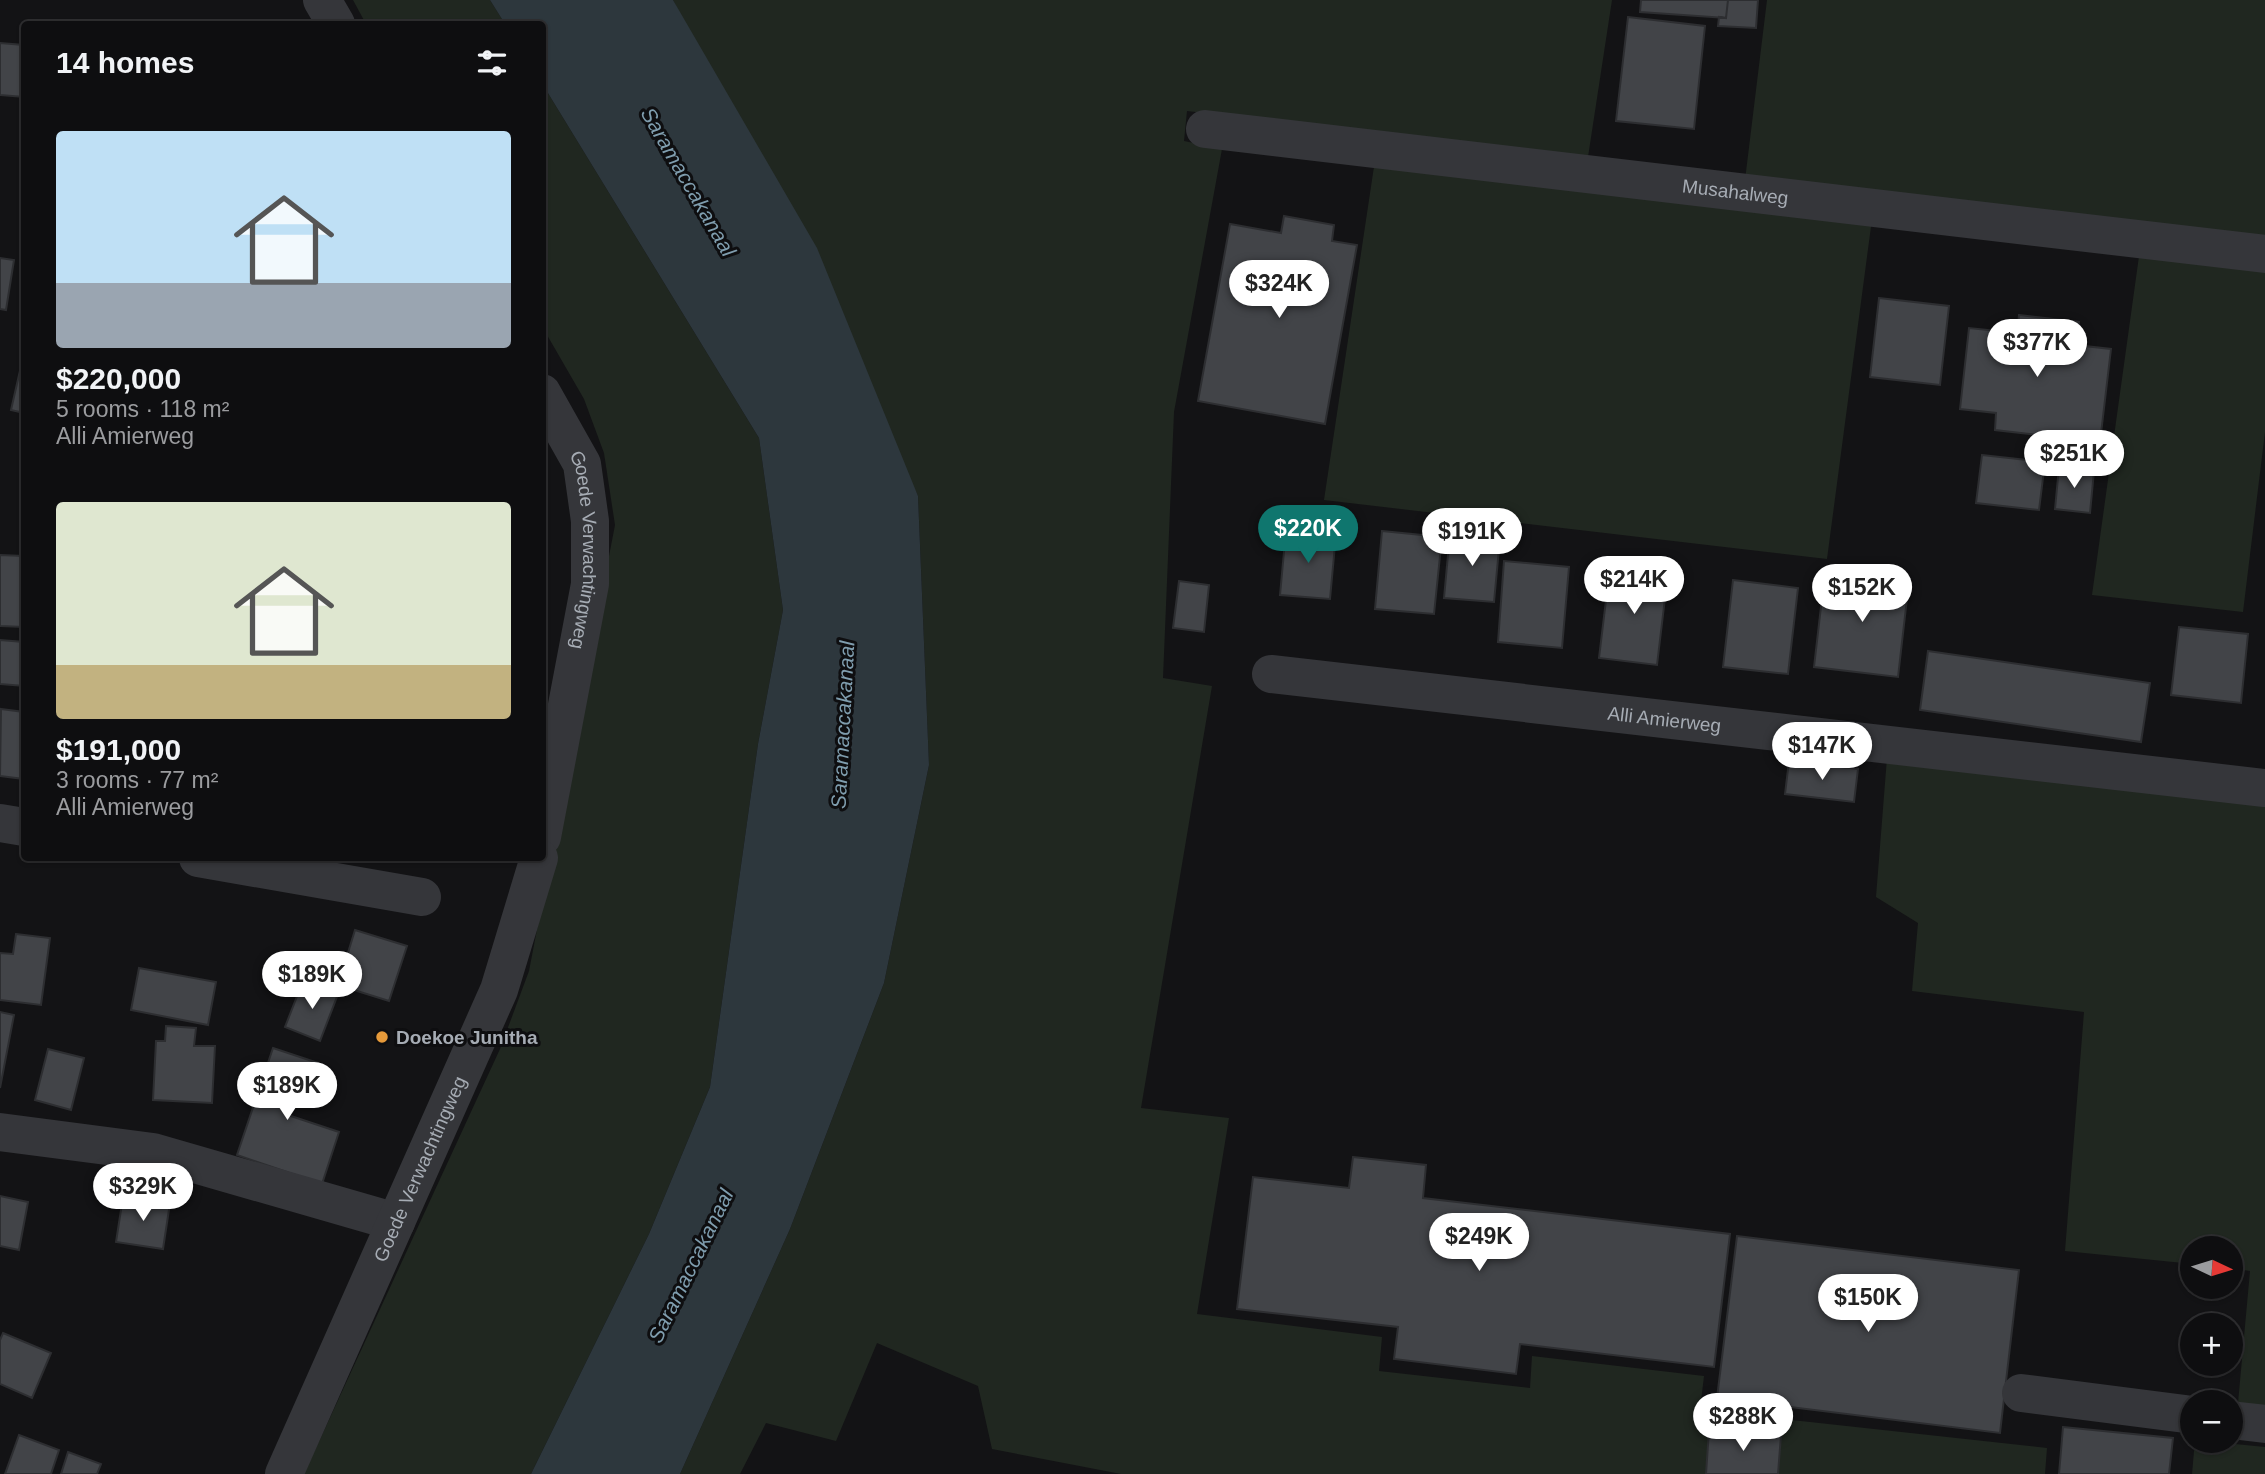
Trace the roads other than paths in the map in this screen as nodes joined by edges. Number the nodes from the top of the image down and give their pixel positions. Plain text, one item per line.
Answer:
1 (322, 0) edge
2 (334, 21) edge
3 (1205, 129) dead end
4 (2265, 254) edge
5 (546, 400) edge
6 (1271, 674) dead end
7 (2265, 788) edge
8 (546, 816) edge
9 (0, 823) edge
10 (21, 826) edge
11 (215, 861) edge
12 (538, 861) edge
13 (422, 897) dead end
14 (0, 1132) edge
15 (396, 1222) junction
16 (2021, 1393) dead end
17 (2180, 1413) edge
18 (2243, 1421) edge
19 (2265, 1424) edge
20 (284, 1474) edge

1 - 2 street
3 - 4 street, Musahalweg
5 - 8 street, Goede Verwachtingweg
6 - 7 street, Alli Amierweg
9 - 10 street
11 - 13 street
12 - 15 street, Goede Verwachtingweg
14 - 15 street
15 - 20 street, Goede Verwachtingweg
16 - 17 street
18 - 19 street

